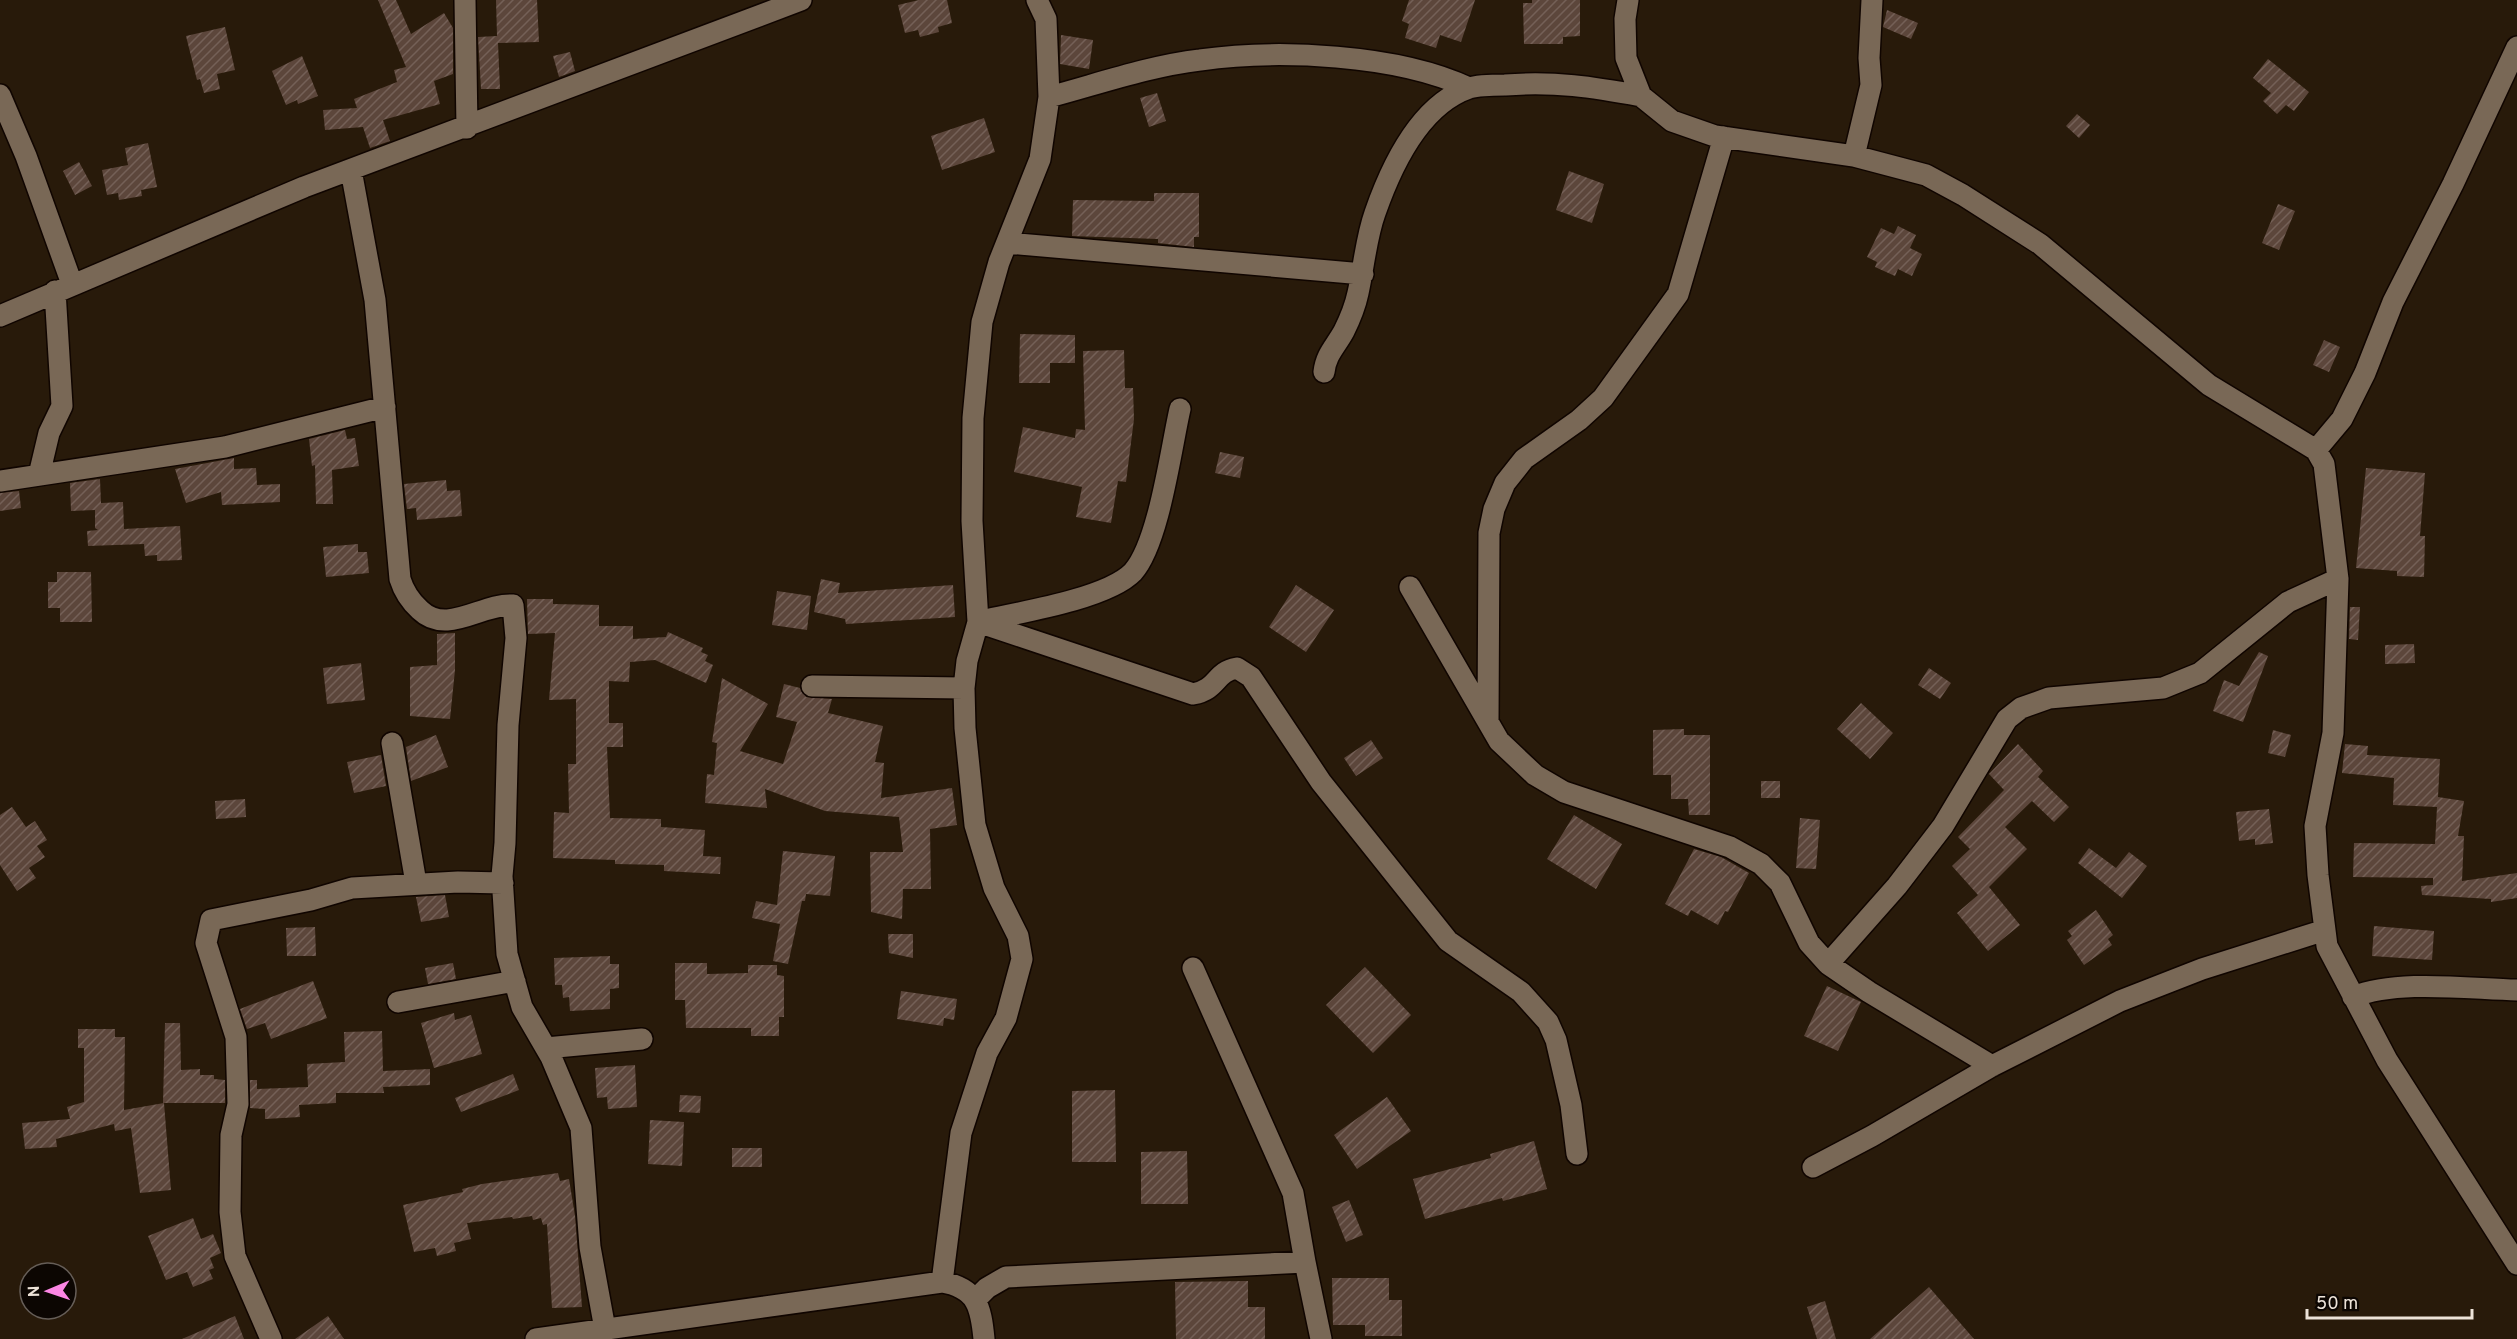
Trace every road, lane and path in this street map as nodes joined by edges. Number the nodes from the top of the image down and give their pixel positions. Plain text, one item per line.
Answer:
1 (465, 0) edge
2 (801, 0) edge
3 (1036, 0) edge
4 (1628, 0) edge
5 (1872, 0) edge
6 (2517, 46) edge
7 (1470, 88) junction
8 (0, 95) edge
9 (1641, 96) junction
10 (1049, 97) junction
11 (466, 128) junction
12 (1724, 137) junction
13 (1854, 156) junction
14 (351, 170) junction
15 (1007, 243) junction
16 (1363, 274) junction
17 (63, 288) junction
18 (0, 316) edge
19 (1324, 372) dead end
20 (385, 407) junction
21 (1180, 409) dead end
22 (2316, 450) junction
23 (39, 475) junction
24 (0, 480) edge
25 (2338, 579) junction
26 (1410, 587) dead end
27 (978, 622) junction
28 (812, 686) dead end
29 (964, 688) junction
30 (1488, 722) junction
31 (392, 743) dead end
32 (416, 883) junction
33 (503, 884) junction
34 (2325, 930) junction
35 (1828, 964) junction
36 (1192, 968) dead end
37 (515, 981) junction
38 (2517, 990) edge
39 (2353, 997) junction
40 (398, 1002) dead end
41 (642, 1039) dead end
42 (546, 1048) junction
43 (1992, 1066) junction
44 (1577, 1154) dead end
45 (1813, 1167) dead end
46 (1305, 1262) junction
47 (2517, 1264) edge
48 (942, 1282) junction
49 (975, 1300) junction
50 (604, 1329) junction
51 (271, 1339) edge
52 (536, 1339) edge
53 (984, 1339) edge
54 (1321, 1339) edge

1 - 11 street
2 - 11 street
3 - 10 street
4 - 9 street
5 - 13 street
6 - 22 street
7 - 9 street
7 - 10 street
7 - 16 street
8 - 17 street
9 - 12 street
10 - 15 street
11 - 14 street
12 - 13 street
12 - 30 street
13 - 22 street
14 - 17 street
14 - 20 street
15 - 16 street
15 - 27 street
16 - 19 street
17 - 18 street
17 - 23 street
20 - 23 street
20 - 33 street
21 - 27 street
22 - 25 street
23 - 24 street
25 - 34 street
25 - 35 street
26 - 30 street
27 - 29 street
27 - 44 street
28 - 29 street
29 - 48 street
30 - 35 street
31 - 32 street
32 - 33 street
32 - 51 street
33 - 37 street
34 - 39 street
34 - 43 street
35 - 43 street
36 - 46 street
37 - 40 street
37 - 42 street
38 - 39 street
39 - 47 street
41 - 42 street
42 - 50 street
43 - 45 street
46 - 49 street
46 - 54 street
48 - 49 street
48 - 50 street
49 - 53 street
50 - 52 street

